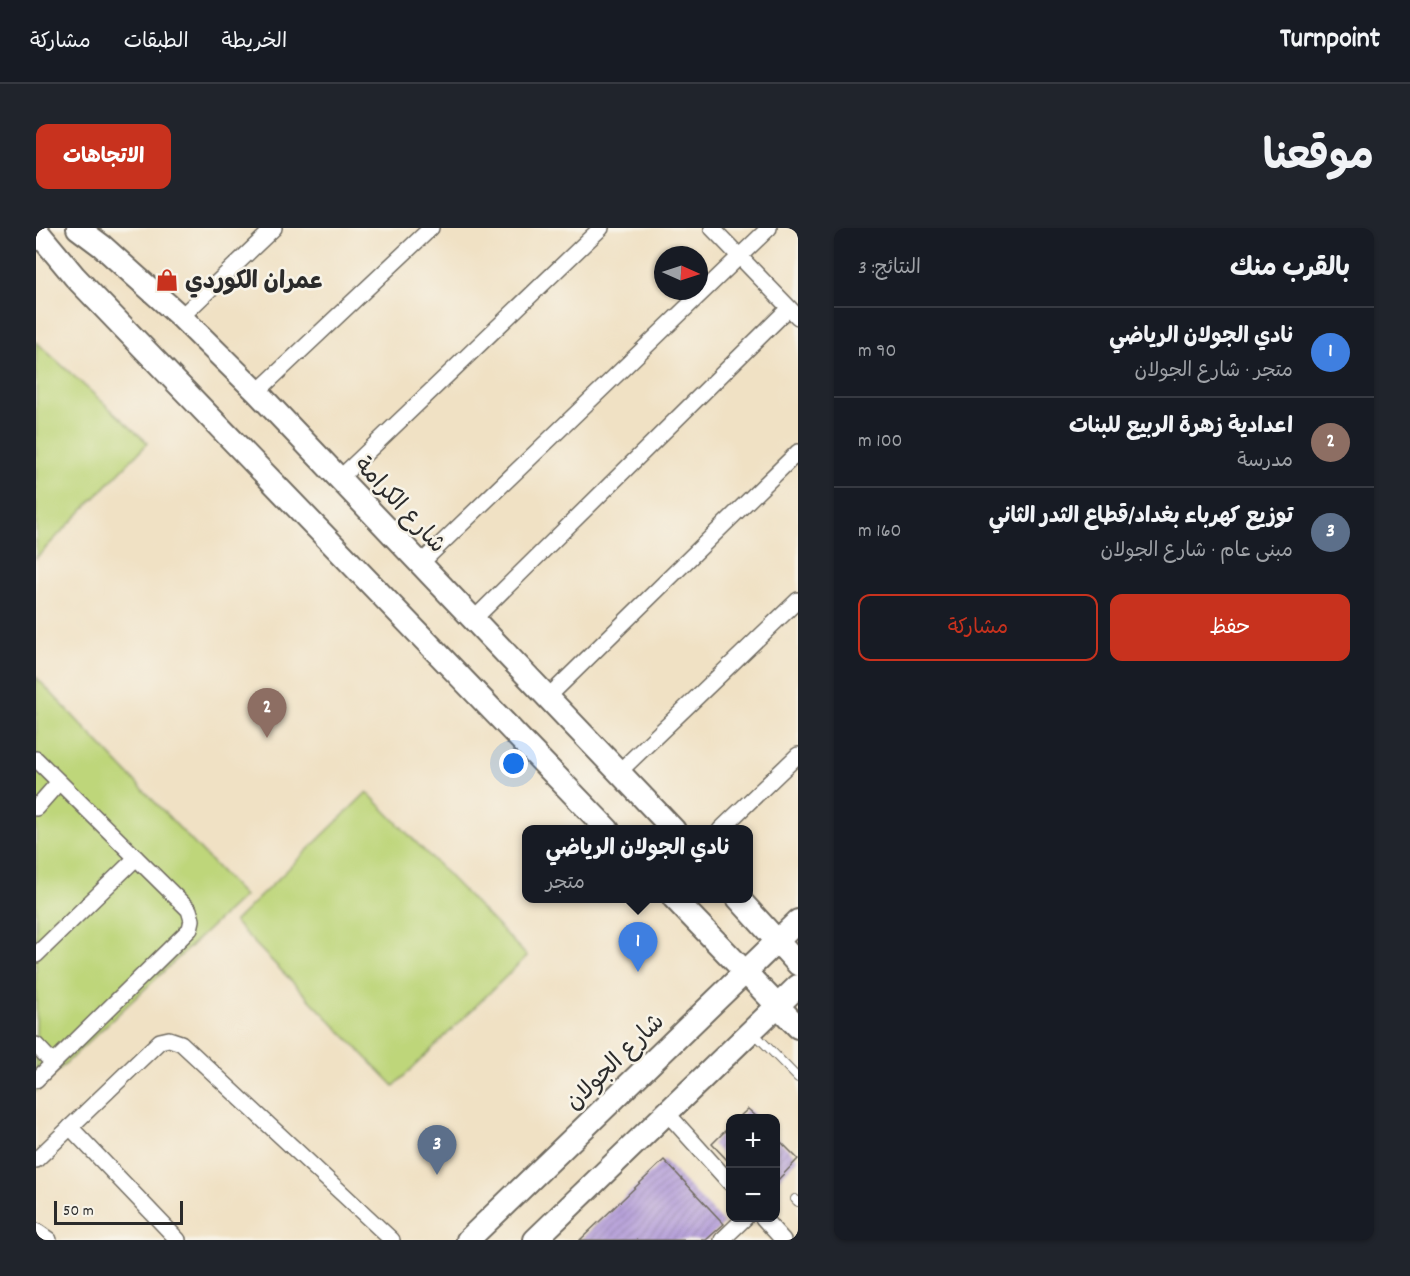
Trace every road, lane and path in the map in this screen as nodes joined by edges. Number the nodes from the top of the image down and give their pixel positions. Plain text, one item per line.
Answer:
1 (76, 228) edge
2 (274, 228) edge
3 (431, 228) edge
4 (601, 228) edge
5 (712, 228) edge
6 (769, 228) edge
7 (36, 230) edge
8 (52, 249) junction
9 (740, 257) junction
10 (794, 312) edge
11 (181, 317) junction
12 (257, 392) junction
13 (798, 452) edge
14 (340, 477) junction
15 (420, 564) junction
16 (798, 600) edge
17 (474, 619) junction
18 (548, 697) junction
19 (798, 755) edge
20 (36, 759) edge
21 (620, 771) junction
22 (59, 782) junction
23 (36, 808) edge
24 (603, 825) edge
25 (669, 825) edge
26 (725, 825) edge
27 (136, 858) junction
28 (679, 903) edge
29 (743, 903) edge
30 (798, 921) edge
31 (777, 941) junction
32 (36, 955) edge
33 (798, 964) edge
34 (745, 972) junction
35 (798, 986) edge
36 (778, 1006) junction
37 (798, 1027) edge
38 (752, 1031) junction
39 (36, 1045) edge
40 (53, 1063) junction
41 (798, 1078) edge
42 (36, 1080) edge
43 (667, 1113) junction
44 (70, 1127) junction
45 (36, 1160) edge
46 (726, 1179) edge
47 (741, 1222) edge
48 (767, 1222) edge
49 (36, 1231) edge
50 (49, 1240) edge
51 (178, 1240) edge
52 (392, 1240) edge
53 (468, 1240) edge
54 (535, 1240) edge
55 (722, 1240) edge
56 (783, 1240) edge

1 - 8 street
1 - 11 street, شارع الكرامة
2 - 11 street
3 - 12 street
4 - 14 street
5 - 9 street
6 - 9 street
7 - 8 street
8 - 24 street
9 - 10 street
9 - 15 street
10 - 17 street
11 - 12 street, شارع الكرامة
12 - 14 street, شارع الكرامة
13 - 18 street
14 - 15 street, شارع الكرامة
15 - 17 street, شارع الكرامة
16 - 21 street
17 - 18 street, شارع الكرامة
18 - 21 street, شارع الكرامة
19 - 26 street
20 - 22 street
21 - 25 street, شارع الكرامة
22 - 23 street
22 - 27 street
27 - 32 street
27 - 40 street
28 - 34 street
29 - 31 street
30 - 31 street, شارع الجولان
31 - 33 street
31 - 34 street, شارع الجولان
34 - 36 street
34 - 53 street, شارع الجولان
35 - 36 street
36 - 37 street
36 - 38 street
38 - 41 lane
38 - 43 street
39 - 40 street
40 - 42 street
43 - 46 street
43 - 54 street
44 - 45 street
44 - 51 street
44 - 52 street
47 - 55 street
48 - 56 street
49 - 50 street

